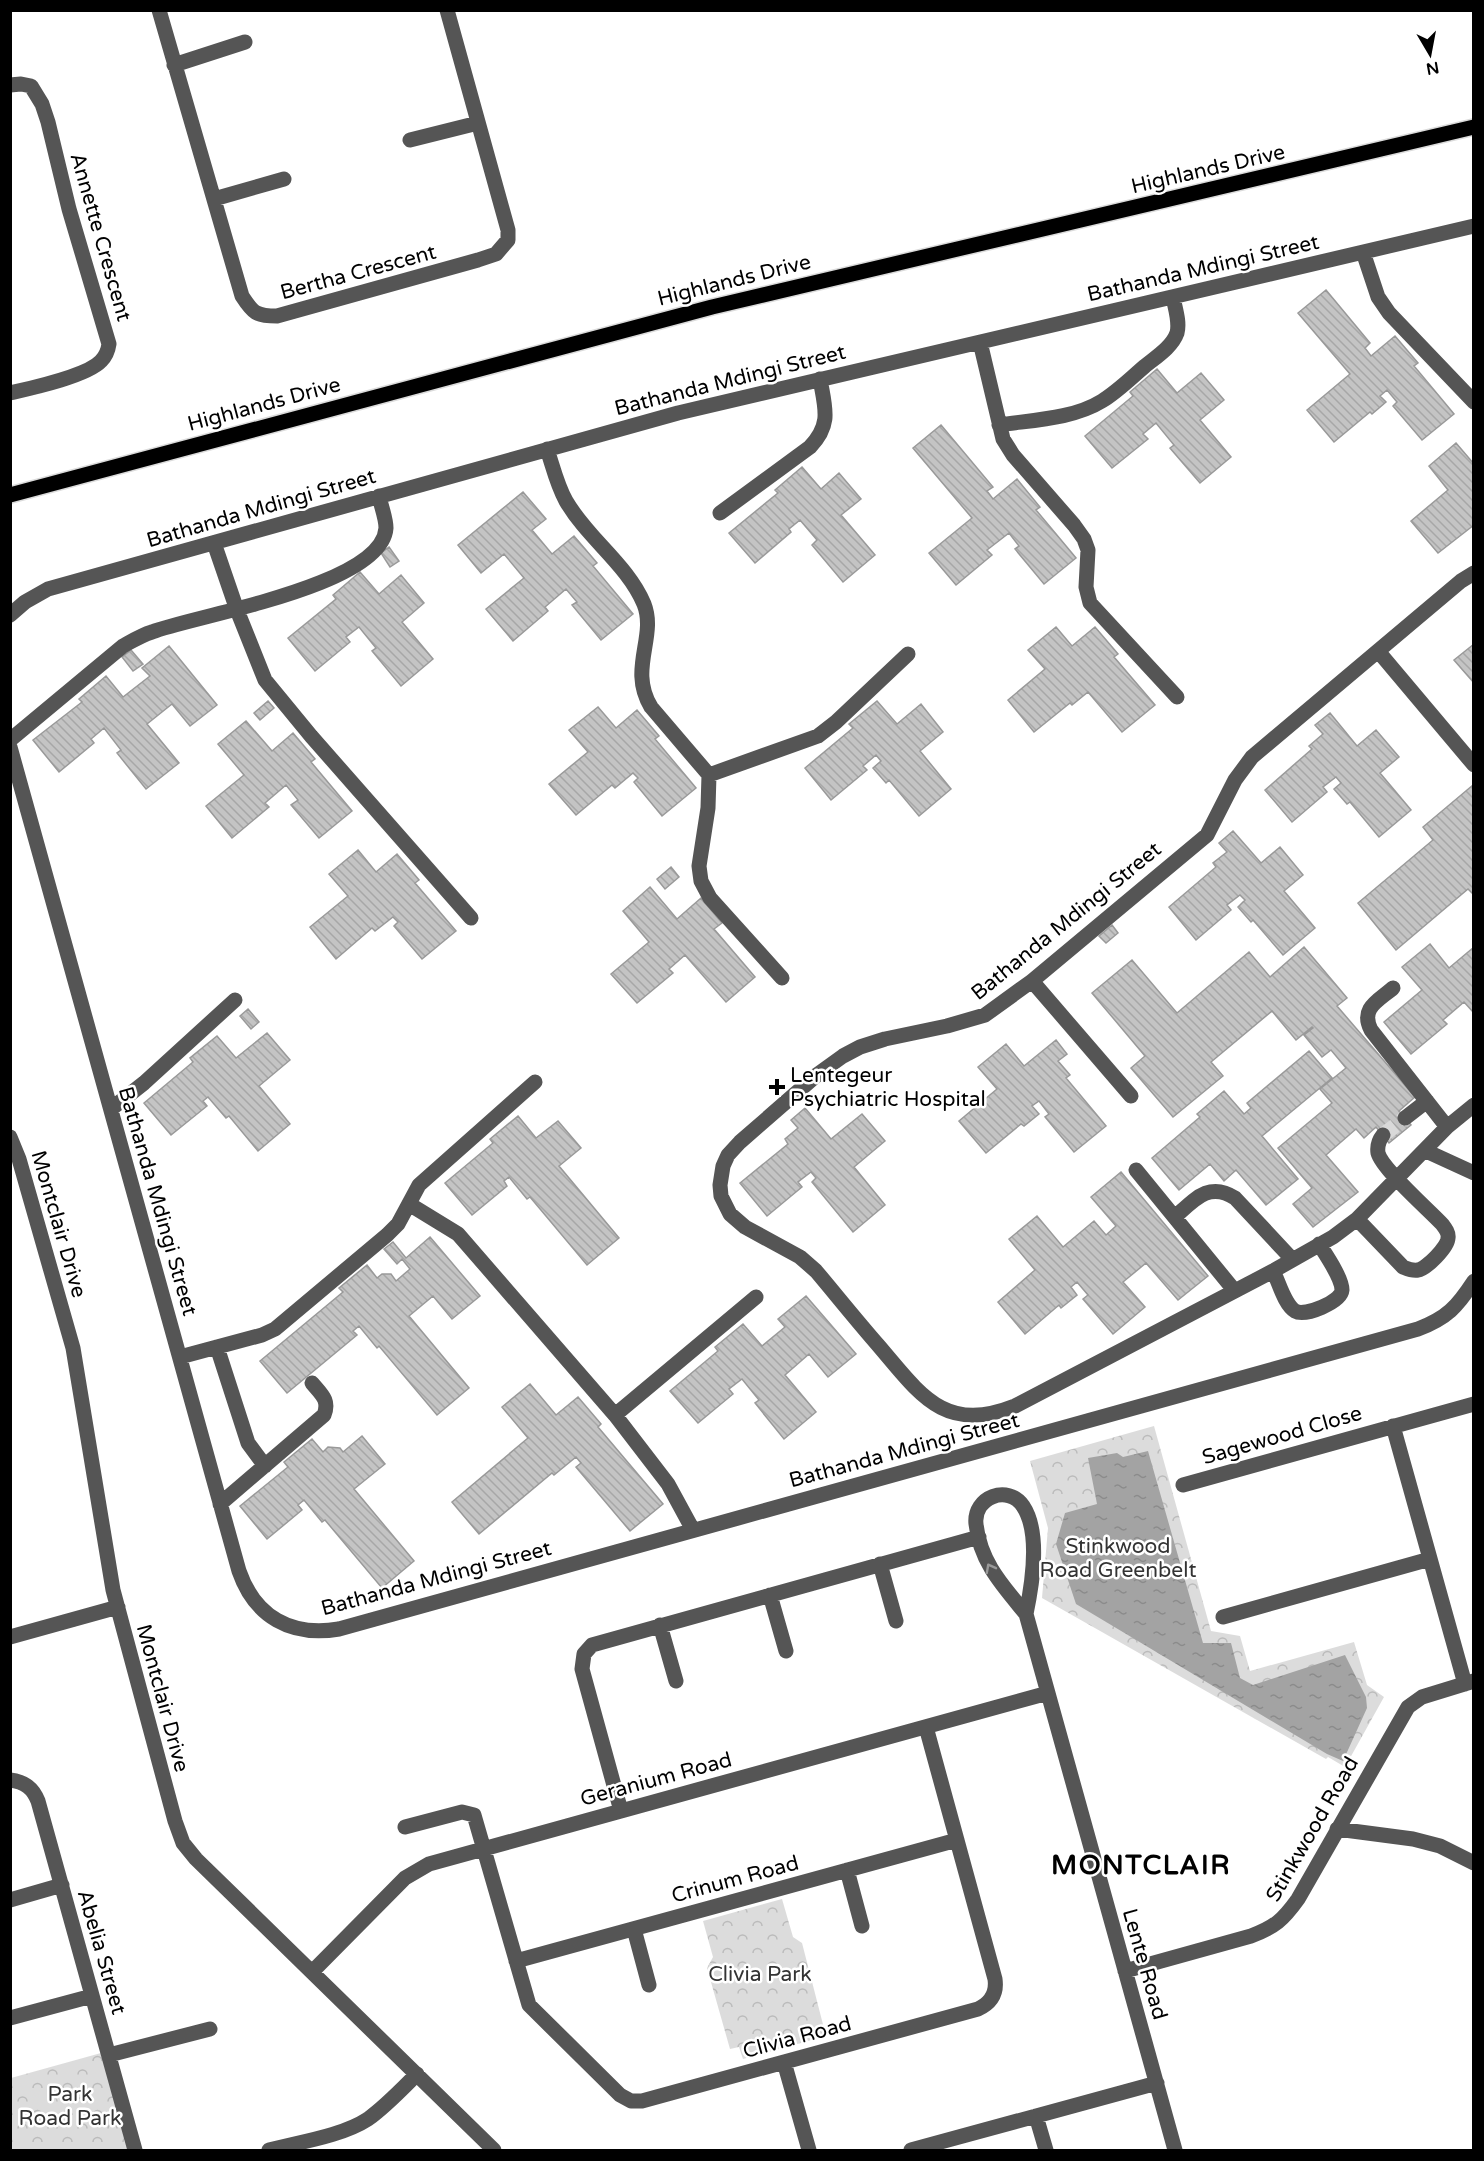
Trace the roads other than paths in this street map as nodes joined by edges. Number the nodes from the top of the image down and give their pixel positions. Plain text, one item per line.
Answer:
1 (159, 10) edge
2 (447, 10) edge
3 (245, 42) dead end
4 (174, 65) junction
5 (10, 85) edge
6 (478, 123) junction
7 (1473, 128) edge
8 (410, 140) dead end
9 (284, 179) dead end
10 (214, 199) junction
11 (1473, 226) edge
12 (1363, 252) junction
13 (1173, 297) junction
14 (980, 342) junction
15 (820, 379) junction
16 (10, 393) edge
17 (1473, 402) edge
18 (999, 425) junction
19 (547, 449) junction
20 (10, 495) edge
21 (379, 496) junction
22 (720, 513) dead end
23 (214, 543) junction
24 (1473, 573) edge
25 (237, 610) junction
26 (10, 615) edge
27 (1378, 651) junction
28 (908, 654) dead end
29 (1177, 697) dead end
30 (10, 740) edge
31 (10, 747) edge
32 (1473, 765) edge
33 (709, 775) junction
34 (471, 918) dead end
35 (782, 978) dead end
36 (1032, 981) junction
37 (1393, 988) dead end
38 (235, 1000) dead end
39 (536, 1082) dead end
40 (1131, 1096) dead end
41 (1427, 1101) junction
42 (1473, 1106) edge
43 (111, 1109) junction
44 (1405, 1118) tunnel mouth
45 (1447, 1127) junction
46 (1383, 1135) dead end
47 (10, 1137) edge
48 (1426, 1151) junction
49 (1136, 1170) dead end
50 (1473, 1173) edge
51 (1398, 1179) junction
52 (409, 1204) junction
53 (1175, 1217) junction
54 (1357, 1219) junction
55 (1320, 1244) junction
56 (1292, 1259) junction
57 (1273, 1271) junction
58 (1473, 1281) edge
59 (1234, 1290) junction
60 (756, 1297) dead end
61 (218, 1347) junction
62 (180, 1357) junction
63 (312, 1383) dead end
64 (1473, 1404) edge
65 (615, 1414) junction
66 (1393, 1426) junction
67 (264, 1466) junction
68 (1183, 1485) dead end
69 (220, 1503) junction
70 (693, 1530) junction
71 (979, 1537) junction
72 (1430, 1559) junction
73 (880, 1564) junction
74 (770, 1595) junction
75 (118, 1608) junction
76 (1026, 1614) junction
77 (1223, 1617) dead end
78 (896, 1621) dead end
79 (660, 1625) junction
80 (10, 1637) edge
81 (786, 1651) dead end
82 (676, 1682) dead end
83 (1469, 1683) edge
84 (1048, 1693) junction
85 (926, 1727) junction
86 (10, 1780) edge
87 (621, 1811) junction
88 (405, 1827) dead end
89 (1337, 1829) junction
90 (957, 1840) junction
91 (484, 1848) junction
92 (1473, 1863) edge
93 (846, 1870) junction
94 (62, 1885) junction
95 (10, 1900) edge
96 (862, 1926) dead end
97 (634, 1929) junction
98 (516, 1961) junction
99 (1125, 1971) junction
100 (312, 1972) junction
101 (649, 1984) dead end
102 (92, 1996) junction
103 (10, 2018) edge
104 (210, 2029) dead end
105 (109, 2055) junction
106 (784, 2062) junction
107 (417, 2074) junction
108 (1156, 2083) junction
109 (1036, 2116) junction
110 (292, 2148) edge
111 (921, 2149) edge
112 (135, 2151) edge
113 (269, 2151) edge
114 (494, 2151) edge
115 (808, 2151) edge
116 (1046, 2151) edge
117 (1175, 2151) edge

1 - 4 street, Bertha Crescent
2 - 6 street, Bertha Crescent
3 - 4 street
4 - 10 street, Bertha Crescent
5 - 16 street, Annette Crescent
6 - 8 street
6 - 10 street, Bertha Crescent
7 - 20 main road, Highlands Drive
9 - 10 street
11 - 12 street, Bathanda Mdingi Street
12 - 13 street, Bathanda Mdingi Street
12 - 17 street
13 - 14 street, Bathanda Mdingi Street
13 - 18 street
14 - 15 street, Bathanda Mdingi Street
14 - 18 street
15 - 19 street, Bathanda Mdingi Street
15 - 22 street
18 - 29 street
19 - 21 street, Bathanda Mdingi Street
19 - 33 street
21 - 23 street, Bathanda Mdingi Street
21 - 25 street
23 - 25 street
23 - 26 street, Bathanda Mdingi Street
24 - 27 street, Bathanda Mdingi Street
25 - 30 street
25 - 34 street
27 - 32 street
27 - 36 street, Bathanda Mdingi Street
28 - 33 street
31 - 43 street, Bathanda Mdingi Street
33 - 35 street
36 - 40 street
36 - 59 street, Bathanda Mdingi Street
37 - 41 street
38 - 43 street
39 - 52 street
41 - 44 street
41 - 45 street
42 - 45 street, Bathanda Mdingi Street
43 - 62 street, Bathanda Mdingi Street
45 - 48 street, Bathanda Mdingi Street
46 - 51 street
47 - 75 street, Montclair Drive
48 - 50 street
48 - 51 street, Bathanda Mdingi Street
49 - 53 street
51 - 54 street, Bathanda Mdingi Street
51 - 54 street
52 - 61 street
52 - 65 street
53 - 56 street
53 - 59 street
54 - 55 street, Bathanda Mdingi Street
55 - 56 street, Bathanda Mdingi Street
55 - 57 street
56 - 57 street, Bathanda Mdingi Street
57 - 59 street, Bathanda Mdingi Street
58 - 70 street, Bathanda Mdingi Street
60 - 65 street
61 - 62 street
61 - 67 street
62 - 69 street, Bathanda Mdingi Street
63 - 67 street
64 - 66 street, Sagewood Close
65 - 70 street
66 - 68 street, Sagewood Close
66 - 72 street
67 - 69 street
69 - 70 street, Bathanda Mdingi Street
71 - 73 street
76 -> 71 street, Lente Road
71 - 76 street, Lente Road
72 - 77 street
72 - 83 street
73 - 74 street
73 - 78 street
74 - 79 street
74 - 81 street
75 - 80 street
75 - 100 street, Montclair Drive
76 - 84 street, Lente Road
79 - 82 street
79 - 87 street
83 - 89 street, Stinkwood Road
84 - 85 street, Geranium Road
84 - 99 street, Lente Road
85 - 87 street, Geranium Road
85 - 90 street, Clivia Road
86 - 94 street, Abelia Street
87 - 91 street, Geranium Road
88 - 91 street, Clivia Road
89 - 92 street
89 - 99 street, Stinkwood Road
90 - 93 street, Crinum Road
90 - 106 street, Clivia Road
91 - 98 street, Clivia Road
91 - 100 street, Geranium Road
93 - 96 street
93 - 97 street, Crinum Road
94 - 95 street
94 - 102 street, Abelia Street
97 - 98 street, Crinum Road
97 - 101 street
98 - 106 street, Clivia Road
99 - 108 street, Lente Road
100 - 107 street, Montclair Drive
102 - 103 street
102 - 105 street, Abelia Street
104 - 105 street
105 - 112 street, Abelia Street
106 - 115 street
107 - 110 street
107 - 114 street, Montclair Drive
108 - 109 street
108 - 117 street, Lente Road
109 - 111 street
109 - 116 street
110 - 113 street

